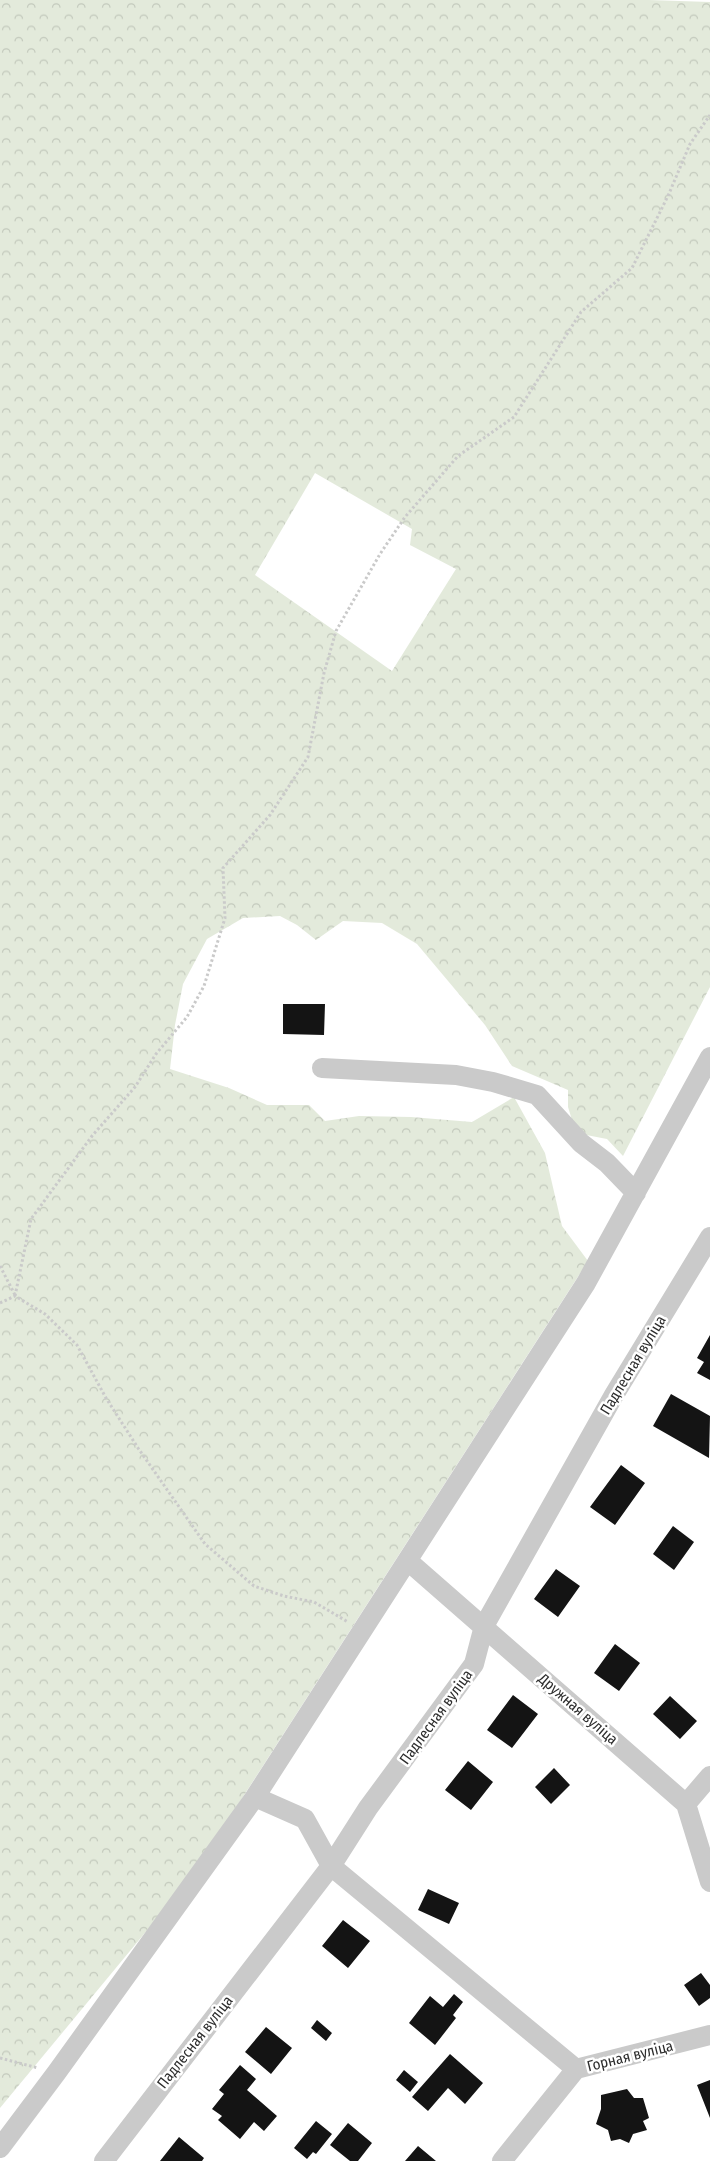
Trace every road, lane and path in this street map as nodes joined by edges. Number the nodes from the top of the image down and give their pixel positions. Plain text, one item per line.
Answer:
1 (710, 116) edge
2 (710, 1057) edge
3 (322, 1068) dead end
4 (636, 1193) junction
5 (710, 1237) edge
6 (0, 1266) edge
7 (15, 1296) junction
8 (0, 1303) edge
9 (408, 1561) junction
10 (484, 1626) junction
11 (363, 1630) junction
12 (710, 1776) edge
13 (255, 1797) junction
14 (686, 1804) junction
15 (331, 1866) junction
16 (710, 1882) edge
17 (710, 2035) edge
18 (0, 2058) edge
19 (576, 2070) junction
20 (57, 2072) junction
21 (0, 2148) edge
22 (104, 2161) edge
23 (502, 2161) edge

1 - 7 path
2 - 4 street
3 - 4 street
4 - 9 street
5 - 10 street, Падлесная вуліца
6 - 7 path
7 - 8 path
7 - 11 path
9 - 10 street, Дружная вуліца
9 - 11 street
10 - 14 street, Дружная вуліца
10 - 15 street, Падлесная вуліца
11 - 13 street
12 - 14 street
13 - 15 street
13 - 20 street
14 - 16 street
15 - 19 street
15 - 22 street, Падлесная вуліца
17 - 19 street, Горная вуліца
18 - 20 path
19 - 23 street, Горная вуліца
20 - 21 street

